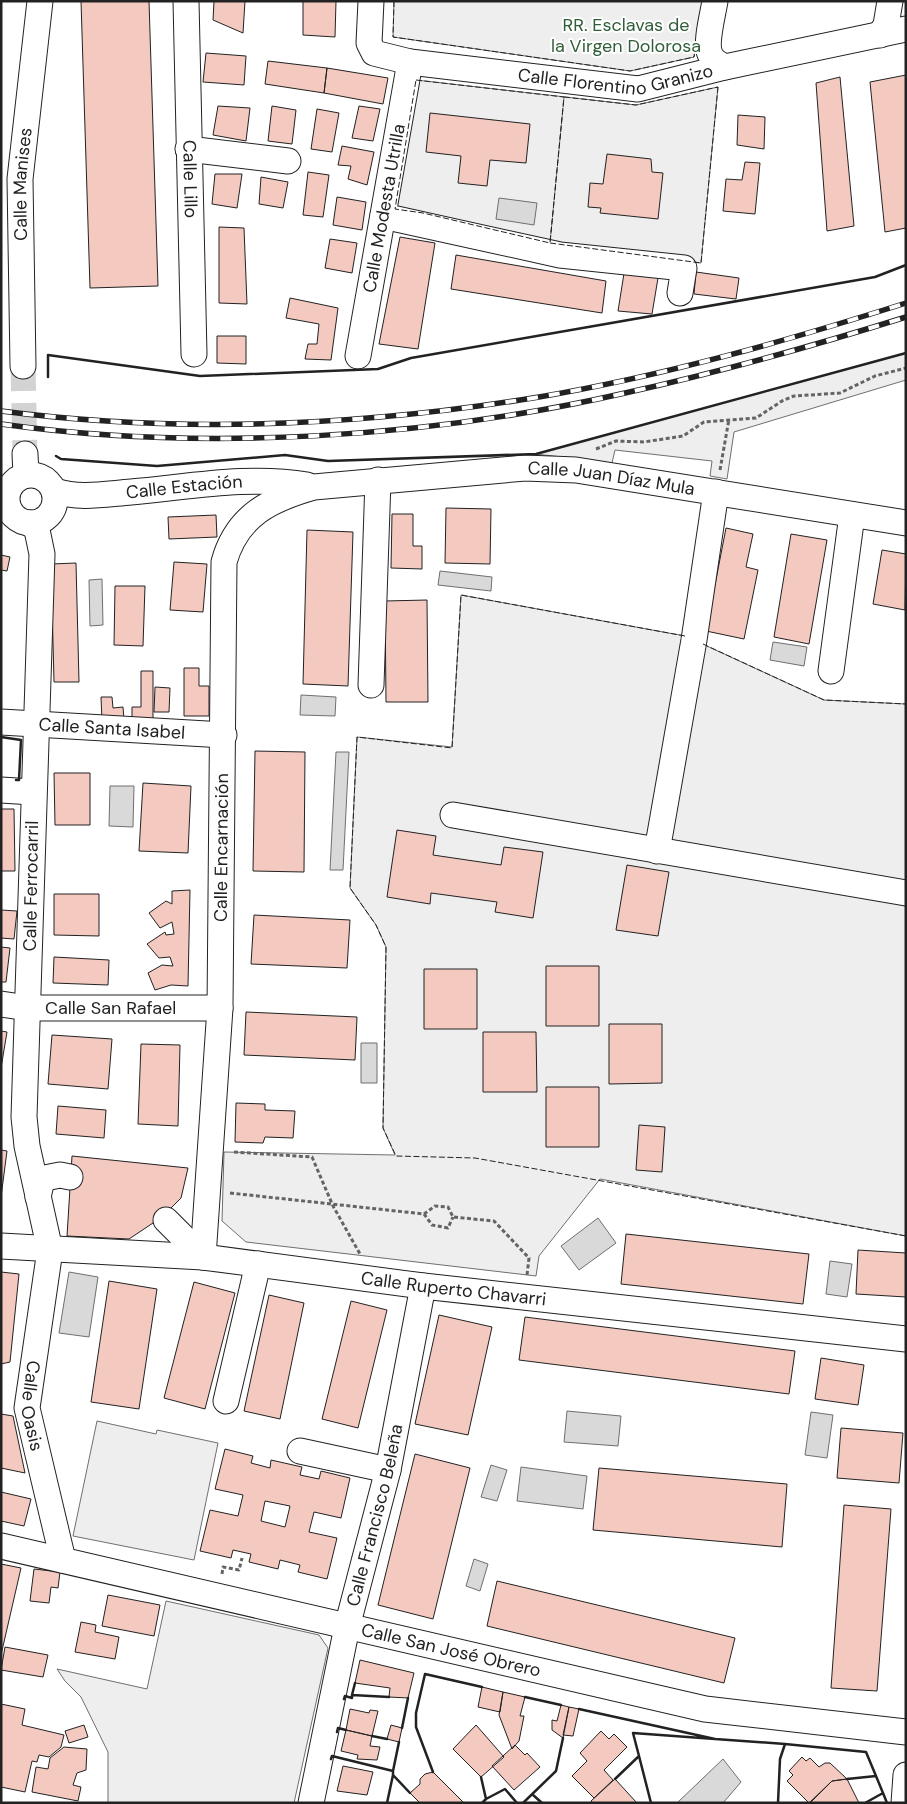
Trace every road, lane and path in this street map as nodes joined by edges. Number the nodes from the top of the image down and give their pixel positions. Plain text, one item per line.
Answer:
1 (40, 1) edge
2 (186, 1) edge
3 (371, 1) edge
4 (715, 1) edge
5 (890, 1) edge
6 (906, 29) edge
7 (880, 35) junction
8 (410, 62) junction
9 (724, 67) junction
10 (188, 149) junction
11 (288, 161) dead end
12 (383, 216) junction
13 (680, 293) dead end
14 (16, 353) tunnel mouth
15 (194, 354) dead end
16 (358, 356) dead end
17 (906, 368) edge
18 (728, 419) junction
19 (576, 470) junction
20 (378, 480) junction
21 (314, 487) junction
22 (55, 492) junction
23 (716, 492) junction
24 (4, 498) edge
25 (852, 515) junction
26 (30, 523) junction
27 (906, 523) edge
28 (831, 671) dead end
29 (371, 685) dead end
30 (1, 722) edge
31 (36, 726) junction
32 (224, 735) junction
33 (1, 790) edge
34 (33, 792) junction
35 (453, 815) dead end
36 (657, 850) junction
37 (906, 893) edge
38 (1, 1004) edge
39 (28, 1008) junction
40 (220, 1008) junction
41 (210, 1150) junction
42 (70, 1178) dead end
43 (207, 1190) junction
44 (38, 1197) junction
45 (333, 1206) junction
46 (424, 1214) junction
47 (453, 1217) junction
48 (166, 1220) dead end
49 (1, 1246) edge
50 (50, 1250) junction
51 (203, 1257) junction
52 (258, 1264) junction
53 (373, 1279) junction
54 (424, 1286) junction
55 (525, 1297) junction
56 (906, 1340) edge
57 (226, 1401) dead end
58 (300, 1451) dead end
59 (388, 1470) junction
60 (1, 1546) edge
61 (242, 1558) dead end
62 (63, 1560) junction
63 (221, 1577) dead end
64 (347, 1627) junction
65 (906, 1732) edge
66 (906, 1775) edge
67 (311, 1803) edge
68 (904, 1803) edge

1 - 14 street, Calle Manises
2 - 10 street, Calle Lillo
3 - 8 street, Calle Florentino Granizo
4 - 9 street
5 - 7 street
6 - 7 street, Calle Florentino Granizo
7 - 9 street, Calle Florentino Granizo
8 - 9 street, Calle Florentino Granizo
8 - 12 street, Calle Modesta Utrilla
10 - 11 street
10 - 15 street, Calle Lillo
12 - 13 street
12 - 16 street, Calle Modesta Utrilla
17 - 18 path
18 - 19 path
18 - 23 path
19 - 20 street, Calle Juan Díaz Mula
19 - 23 street, Calle Juan Díaz Mula
20 - 21 street, Calle Juan Díaz Mula
20 - 29 street
21 - 22 street, Calle Estación
21 - 32 street, Calle Encarnación
22 - 24 street
22 - 26 street
23 - 25 street, Calle Juan Díaz Mula
23 - 36 street
24 - 26 street
25 - 27 street, Calle Juan Díaz Mula
25 - 28 street
26 - 31 street, Calle Ferrocarril
30 - 31 street, Calle Santa Isabel
31 - 32 street, Calle Santa Isabel
31 - 34 street, Calle Ferrocarril
32 - 40 street, Calle Encarnación
33 - 34 street
34 - 39 street, Calle Ferrocarril
35 - 36 street
36 - 37 street
38 - 39 street, Calle San Rafael
39 - 40 street, Calle San Rafael
39 - 44 street, Calle Ferrocarril
40 - 41 street, Calle Encarnación
41 - 43 street, Calle Encarnación
41 - 45 path
42 - 44 street
43 - 45 path
43 - 51 street, Calle Encarnación
44 - 50 street, Calle Ferrocarril
45 - 46 path
45 - 53 path
46 - 47 path
46 - 47 path
47 - 55 path
48 - 51 street
49 - 50 street, Calle Ruperto Chavarri
50 - 51 street, Calle Ruperto Chavarri
50 - 62 street, Calle Oasis
51 - 52 street, Calle Ruperto Chavarri
52 - 53 street, Calle Ruperto Chavarri
52 - 57 street
53 - 54 street, Calle Ruperto Chavarri
54 - 55 street, Calle Ruperto Chavarri
54 - 59 street, Calle Francisco Beleña
55 - 56 street, Calle Ruperto Chavarri
58 - 59 street
59 - 64 street, Calle Francisco Beleña
60 - 62 street, Calle San José Obrero
61 - 63 path
62 - 64 street, Calle San José Obrero
64 - 65 street, Calle San José Obrero
64 - 67 street, Calle Francisco Beleña
66 - 68 street

